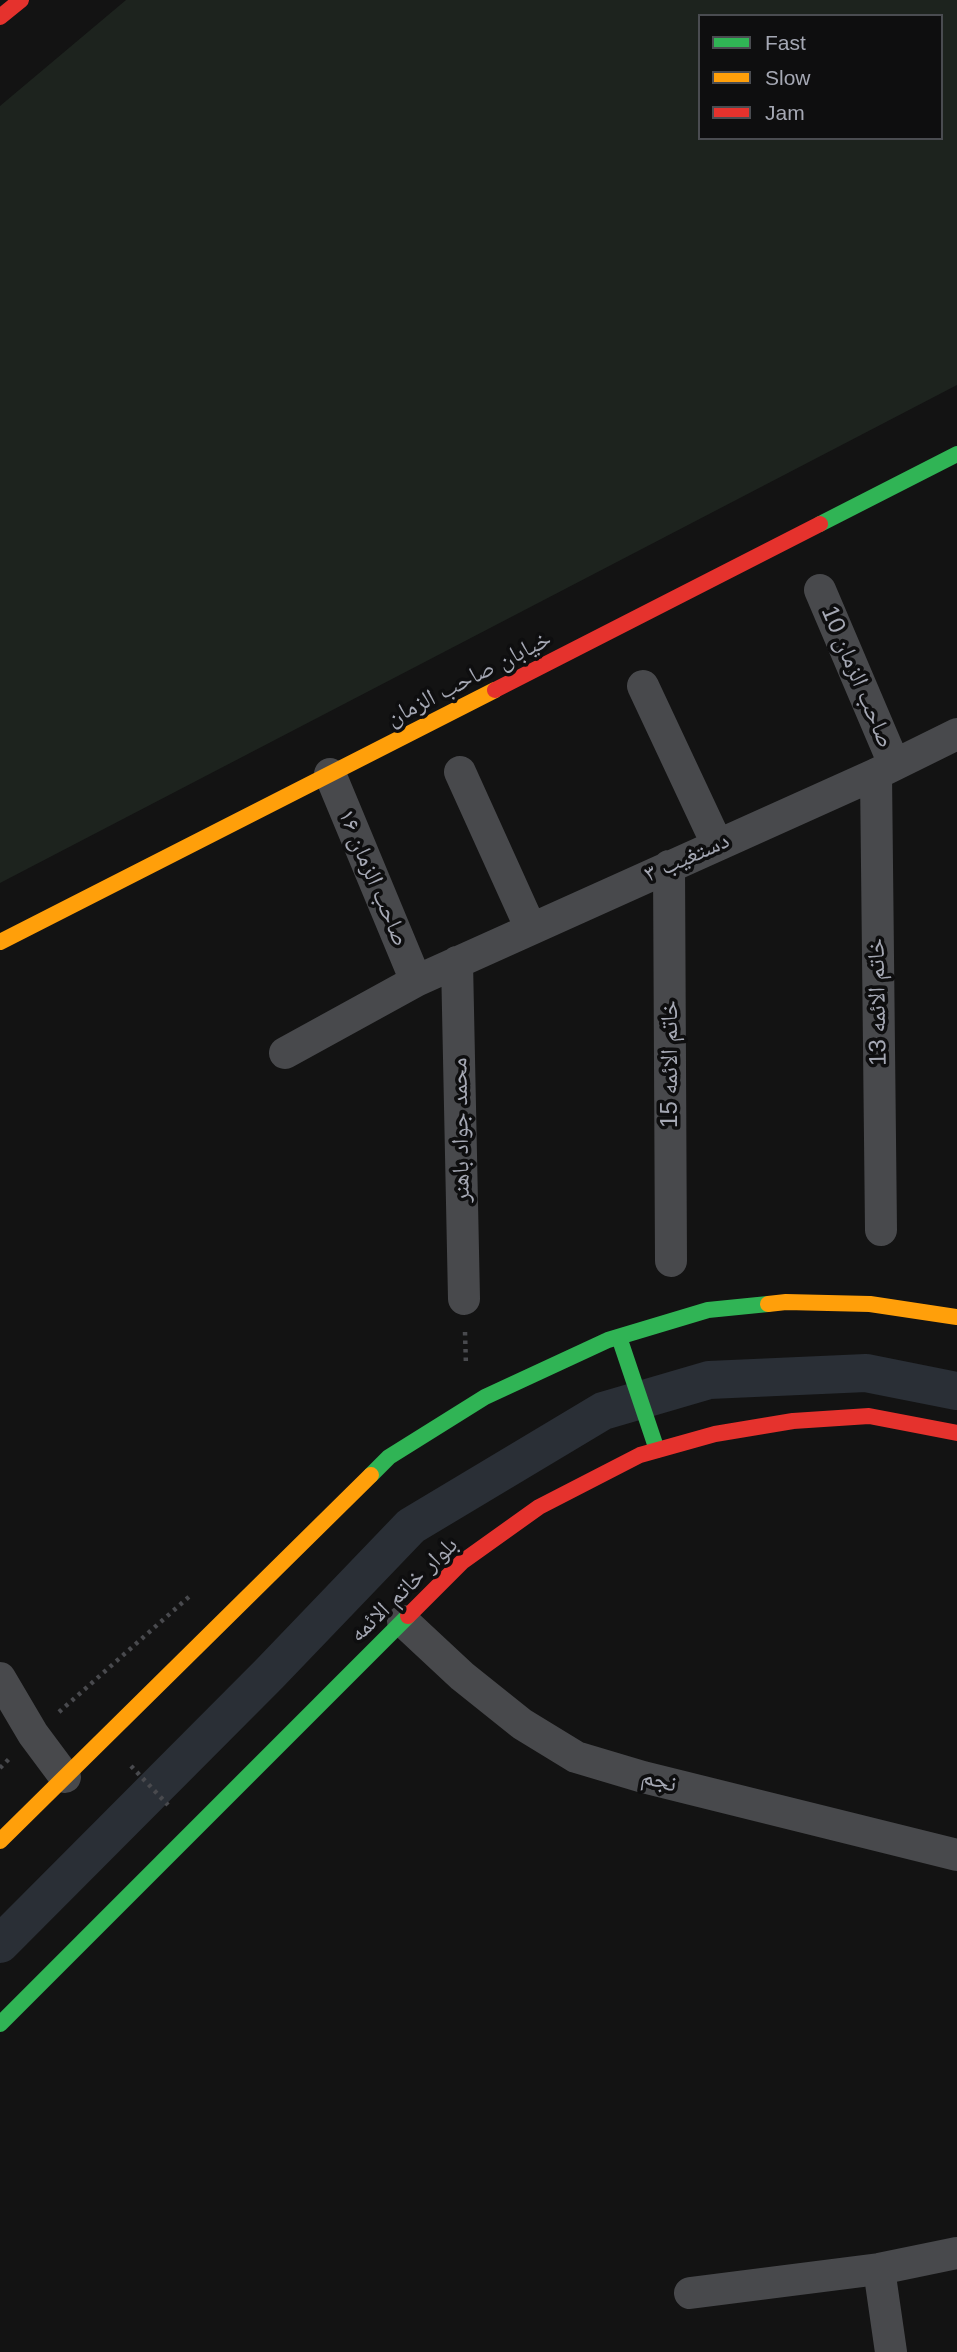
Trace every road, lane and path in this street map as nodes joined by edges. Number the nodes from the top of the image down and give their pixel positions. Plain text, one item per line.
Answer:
1 (21, 0) edge
2 (0, 17) edge
3 (957, 454) edge
4 (820, 590) dead end
5 (643, 686) dead end
6 (957, 734) edge
7 (885, 769) junction
8 (460, 772) dead end
9 (330, 774) junction
10 (717, 844) junction
11 (669, 866) junction
12 (531, 929) junction
13 (0, 942) edge
14 (457, 962) junction
15 (416, 981) junction
16 (285, 1053) dead end
17 (881, 1230) dead end
18 (671, 1261) dead end
19 (464, 1299) joint
20 (957, 1317) edge
21 (620, 1339) junction
22 (467, 1408) junction
23 (957, 1433) edge
24 (657, 1449) junction
25 (403, 1620) junction
26 (0, 1678) edge
27 (104, 1737) junction
28 (65, 1777) junction
29 (192, 1831) junction
30 (0, 1841) edge
31 (957, 1855) edge
32 (0, 2024) edge
33 (957, 2253) edge
34 (879, 2269) junction
35 (690, 2293) dead end
36 (891, 2352) edge

1 - 2 main road
3 - 9 main road, خیابان صاحب الزمان
4 - 7 street, صاحب الزمان 10
5 - 10 street
6 - 7 street, دستغیب ۳
7 - 10 street, دستغیب ۳
7 - 17 street, خاتم الائمه 13
8 - 12 street
9 - 13 main road, خیابان صاحب الزمان
9 - 15 street, صاحب الزمان ۱۶
10 - 11 street, دستغیب ۳
11 - 12 street, دستغیب ۳
11 - 18 street, خاتم الائمه 15
12 - 14 street, دستغیب ۳
14 - 15 street, دستغیب ۳
14 - 19 street, محمد جواد باهنر
15 - 16 street, دستغیب ۳
19 - 22 path
20 - 21 main road
21 - 22 main road
21 - 24 main road
22 - 27 main road
23 - 24 main road, بلوار خاتم الائمه
24 - 25 main road, بلوار خاتم الائمه
25 - 29 main road, بلوار خاتم الائمه
25 - 31 street, نجم
26 - 28 street
27 - 28 main road
27 - 29 path
28 - 30 main road
29 - 32 main road, بلوار خاتم الائمه
33 - 34 street
34 - 35 street
34 - 36 street

